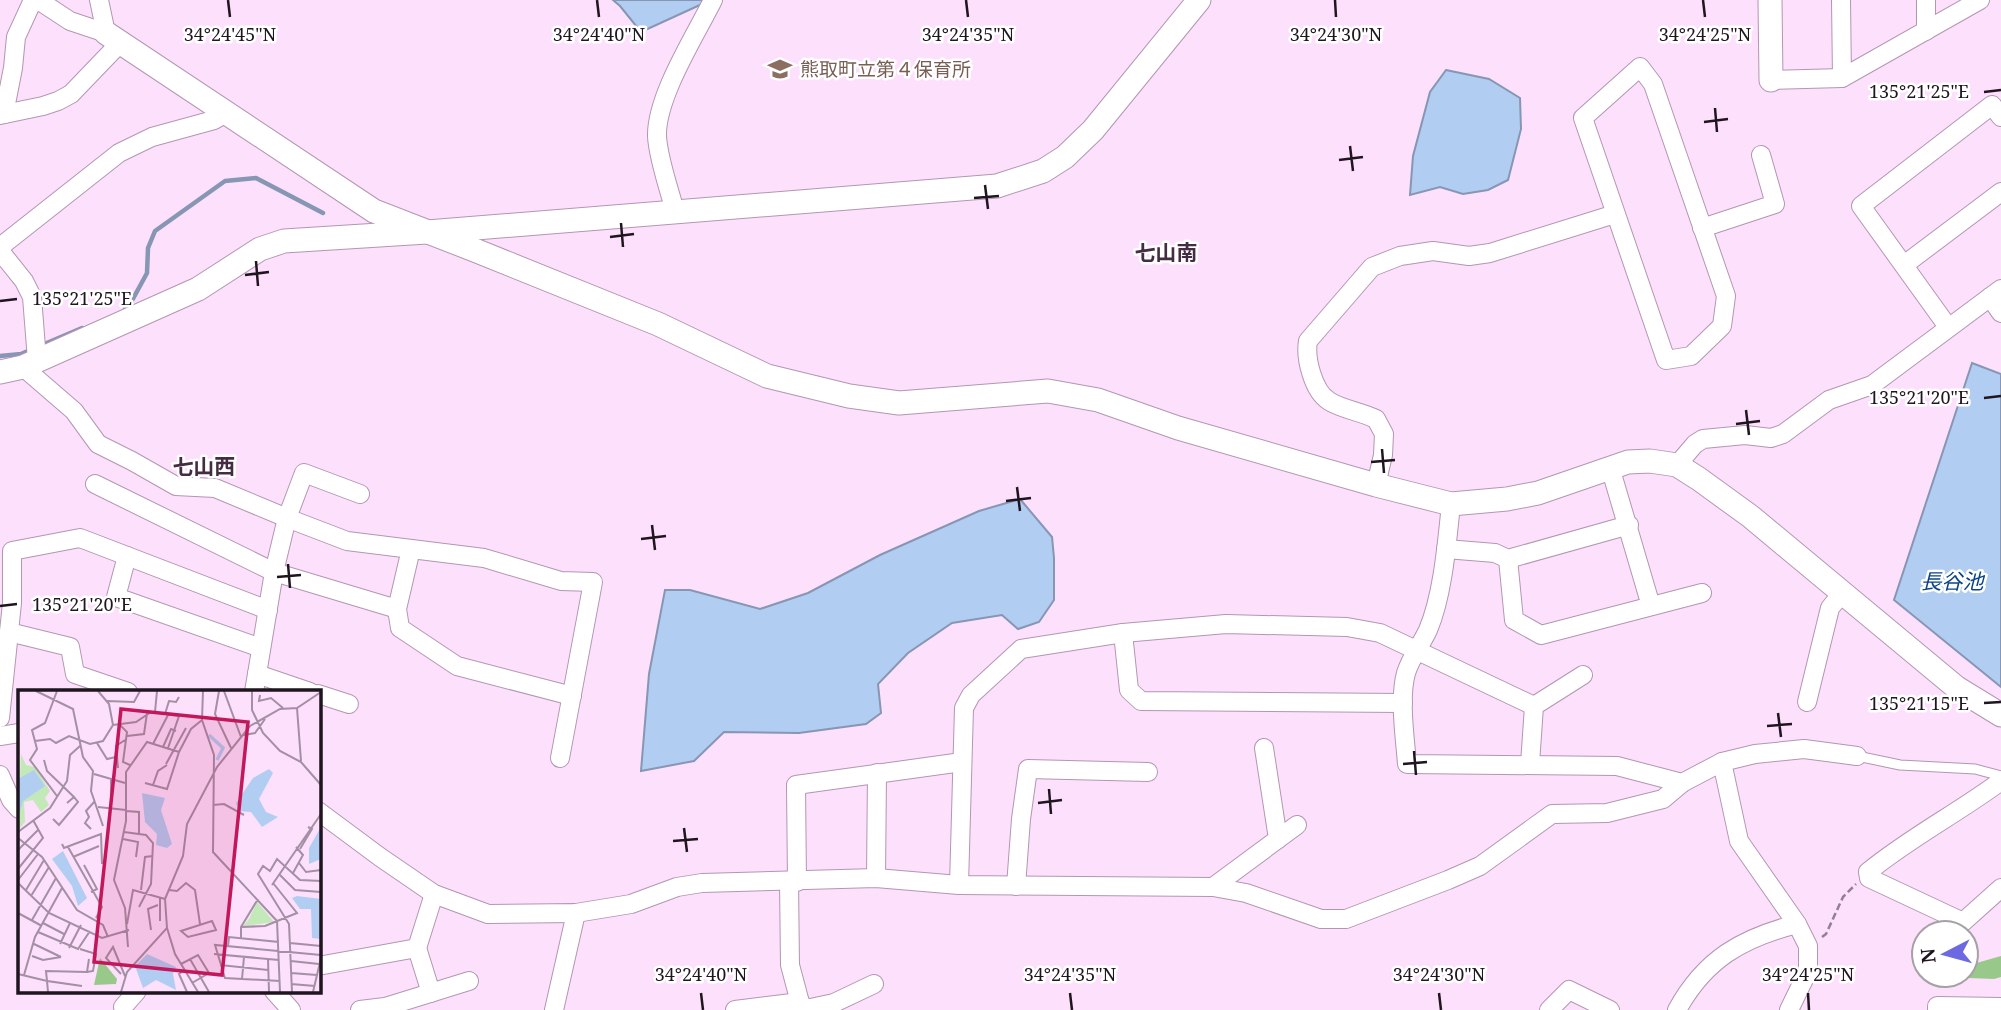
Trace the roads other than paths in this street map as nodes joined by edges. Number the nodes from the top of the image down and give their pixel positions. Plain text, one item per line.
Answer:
1 (35, 0) edge
2 (99, 0) edge
3 (713, 0) edge
4 (1199, 0) edge
5 (1770, 0) edge
6 (1841, 0) edge
7 (1926, 0) edge
8 (1980, 0) edge
9 (1926, 31) junction
10 (113, 38) junction
11 (1842, 78) junction
12 (1771, 80) joint
13 (226, 113) junction
14 (2, 114) edge
15 (2001, 117) edge
16 (1761, 155) dead end
17 (2001, 192) edge
18 (675, 211) junction
19 (1615, 214) junction
20 (1702, 228) junction
21 (427, 232) junction
22 (0, 249) edge
23 (1904, 265) junction
24 (1996, 293) edge
25 (2001, 313) edge
26 (1948, 327) junction
27 (30, 363) junction
28 (0, 372) edge
29 (1677, 465) junction
30 (1610, 467) junction
31 (95, 484) dead end
32 (1376, 485) junction
33 (360, 494) dead end
34 (1451, 504) junction
35 (287, 518) junction
36 (1629, 525) junction
37 (411, 549) junction
38 (1446, 549) junction
39 (127, 556) junction
40 (1508, 559) junction
41 (274, 572) junction
42 (1843, 592) junction
43 (1702, 593) dead end
44 (1651, 606) junction
45 (397, 609) junction
46 (268, 610) junction
47 (6, 625) edge
48 (1123, 633) junction
49 (261, 648) junction
50 (1416, 649) junction
51 (3, 657) edge
52 (1583, 676) dead end
53 (256, 683) edge
54 (125, 690) edge
55 (303, 690) edge
56 (320, 695) edge
57 (572, 696) junction
58 (1807, 702) dead end
59 (1403, 703) junction
60 (349, 704) dead end
61 (1534, 705) junction
62 (2001, 715) edge
63 (0, 718) edge
64 (18, 733) edge
65 (0, 736) edge
66 (1264, 748) dead end
67 (1857, 755) joint
68 (560, 758) dead end
69 (962, 762) junction
70 (1722, 762) junction
71 (1530, 764) junction
72 (1148, 772) dead end
73 (877, 773) junction
74 (0, 775) edge
75 (2001, 776) edge
76 (2001, 781) edge
77 (1682, 783) junction
78 (16, 803) edge
79 (320, 812) edge
80 (1297, 825) dead end
81 (1278, 839) junction
82 (876, 878) junction
83 (793, 882) junction
84 (959, 885) junction
85 (1016, 886) junction
86 (1213, 887) junction
87 (2001, 888) edge
88 (434, 894) junction
89 (576, 913) junction
90 (1797, 924) junction
91 (418, 948) junction
92 (320, 965) edge
93 (469, 981) dead end
94 (874, 984) dead end
95 (136, 992) edge
96 (275, 992) edge
97 (431, 993) junction
98 (121, 1002) edge
99 (801, 1007) edge
100 (2001, 1007) edge
101 (385, 1009) edge
102 (291, 1010) edge
103 (360, 1010) edge
104 (554, 1010) edge
105 (735, 1010) edge
106 (1549, 1010) edge
107 (1610, 1010) edge
108 (1677, 1010) edge
109 (1789, 1010) edge
110 (1937, 1010) edge

1 - 10 street
1 - 14 street
2 - 10 street
3 - 18 street
4 - 18 street
5 - 12 street
6 - 11 street
7 - 9 street
8 - 9 street
9 - 11 street
10 - 13 street
10 - 14 street
11 - 12 street
13 - 21 street
13 - 22 street
15 - 23 street
16 - 20 street
17 - 23 street
18 - 21 street
19 - 20 street
19 - 20 street
19 - 32 street
21 - 27 street
21 - 32 street
22 - 27 street
23 - 26 street
24 - 25 street
24 - 26 street
26 - 29 street
27 - 28 street
27 - 35 street
29 - 30 street
29 - 42 street
30 - 34 street
30 - 36 street
31 - 41 street
32 - 34 street
33 - 35 street
34 - 38 street
35 - 37 street
35 - 41 street
36 - 40 street
36 - 44 street
37 - 45 street
37 - 57 street
38 - 40 street
38 - 50 street
39 - 46 street
39 - 47 street
39 - 49 street
40 - 44 street
41 - 45 street
41 - 46 street
42 - 58 street
42 - 62 street
43 - 44 street
45 - 57 street
46 - 49 street
47 - 51 street
47 - 54 street
48 - 50 street
48 - 59 street
48 - 69 street
49 - 53 street
50 - 59 street
50 - 61 street
51 - 63 street
52 - 61 street
53 - 55 street
56 - 60 street
57 - 68 street
59 - 71 street
61 - 71 street
64 - 65 street
66 - 81 street
67 - 70 street
67 - 75 lane
69 - 73 street
69 - 84 street
70 - 77 street
70 - 90 street
71 - 77 street
72 - 85 street
73 - 82 street
73 - 83 street
74 - 78 street
76 - 87 street
77 - 86 street
79 - 88 street
80 - 81 street
81 - 86 street
82 - 83 street
82 - 84 street
83 - 89 street
83 - 99 street
84 - 85 street
85 - 86 street
88 - 89 street
88 - 91 street
89 - 104 street
90 - 108 street
90 - 109 street
91 - 92 street
91 - 97 street
93 - 97 street
94 - 99 street
95 - 98 street
96 - 102 street
97 - 101 street
99 - 105 street
100 - 110 street
101 - 103 street
106 - 107 street

